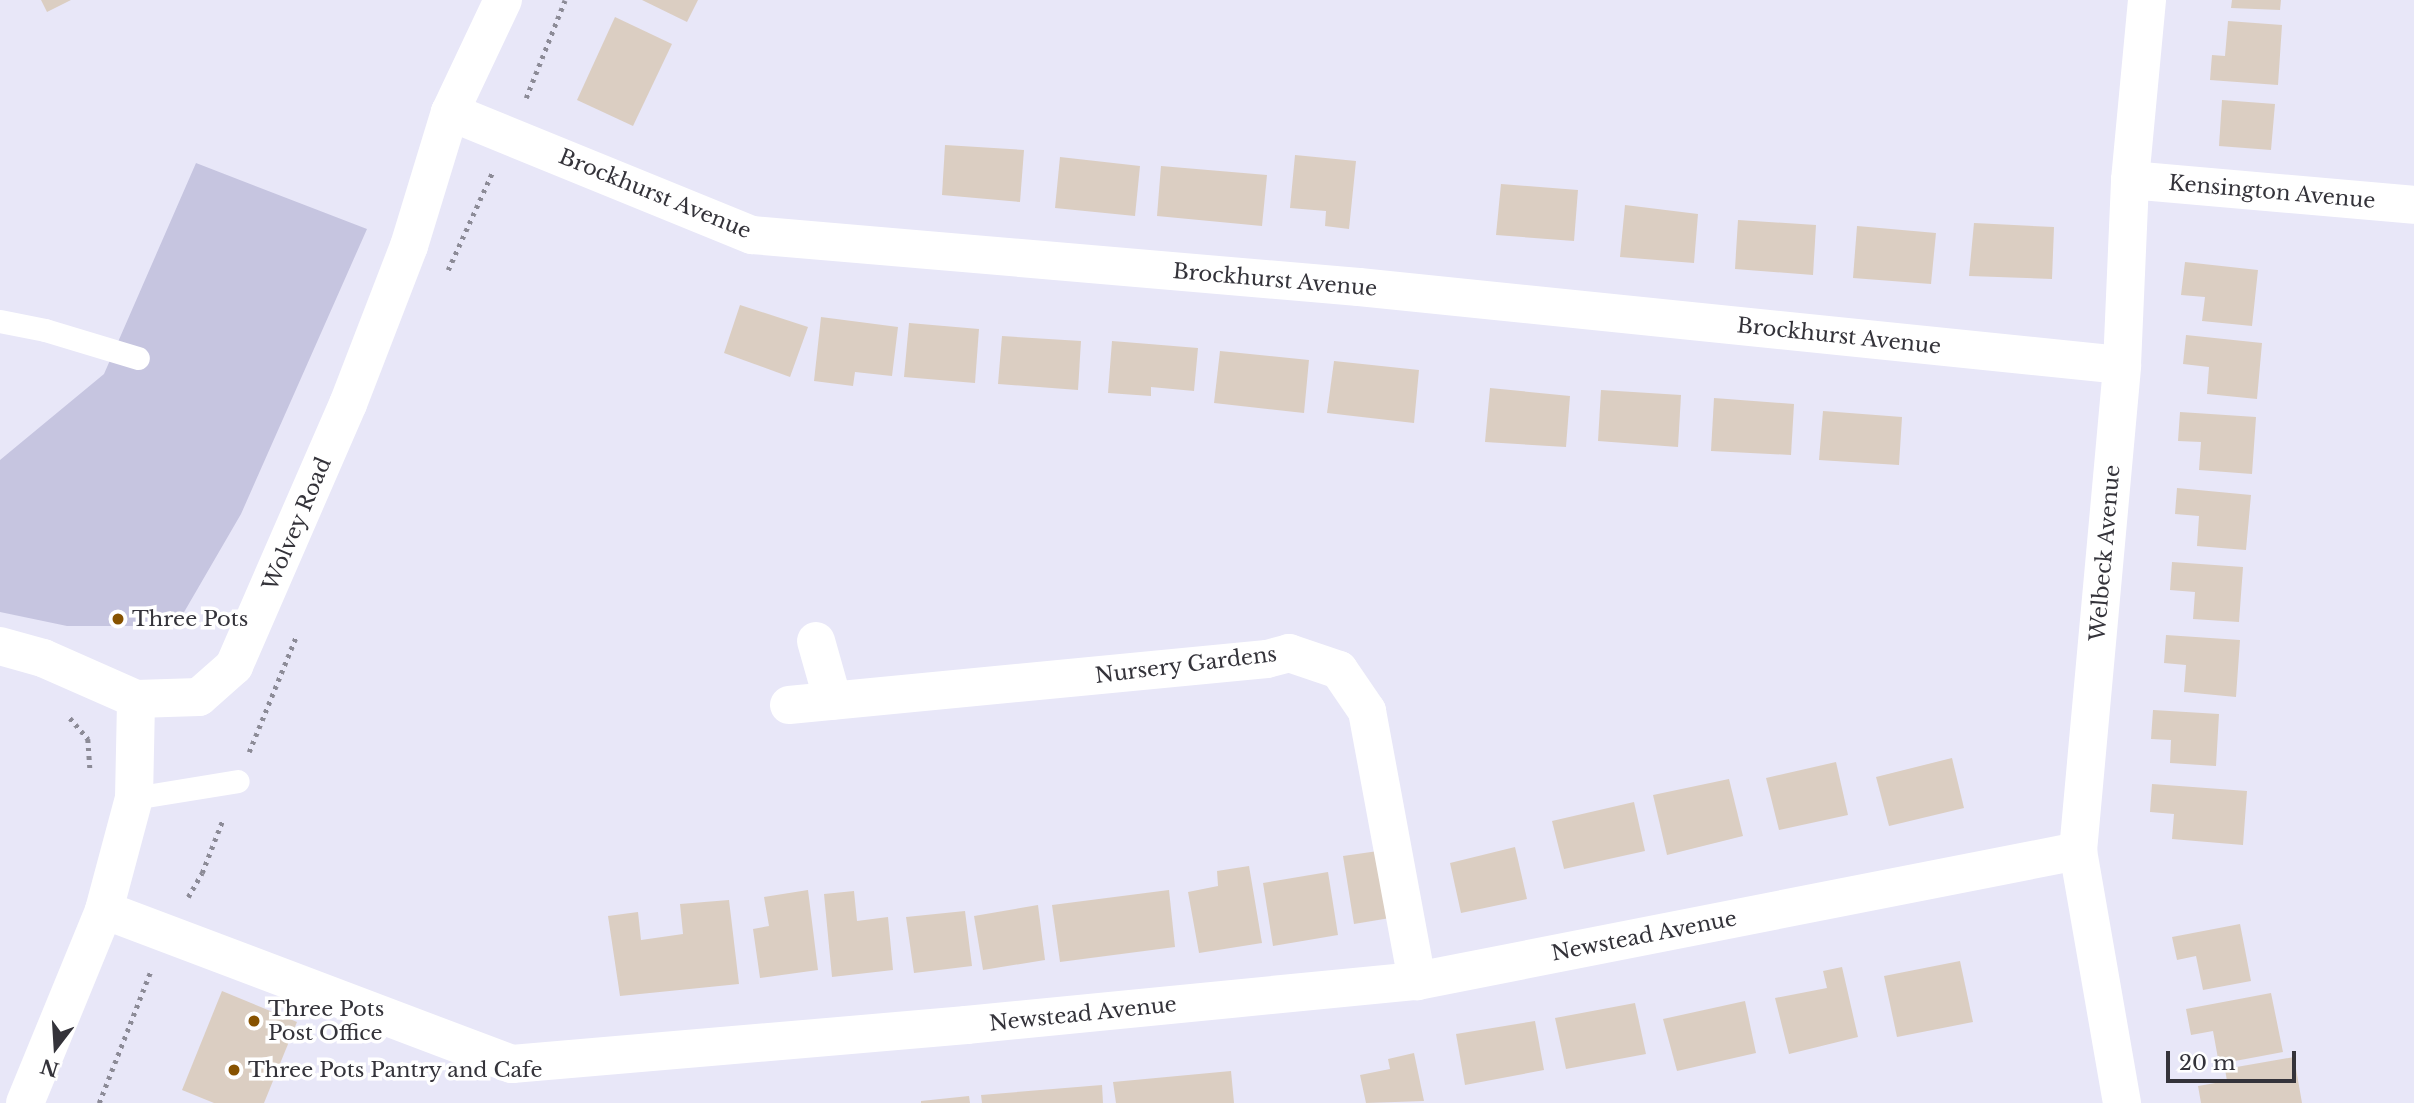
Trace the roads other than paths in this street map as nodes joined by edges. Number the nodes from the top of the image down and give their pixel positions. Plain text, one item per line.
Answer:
1 (503, 0) edge
2 (2147, 0) edge
3 (450, 112) junction
4 (2130, 180) junction
5 (2414, 205) edge
6 (0, 321) edge
7 (138, 358) dead end
8 (2122, 365) junction
9 (816, 641) dead end
10 (0, 646) edge
11 (136, 699) junction
12 (833, 701) junction
13 (789, 705) dead end
14 (238, 781) dead end
15 (135, 798) junction
16 (2078, 851) junction
17 (104, 910) junction
18 (1417, 981) junction
19 (25, 1103) edge
20 (2122, 1103) edge

1 - 3 street, Wolvey Road
2 - 4 street, Welbeck Avenue
3 - 8 street, Brockhurst Avenue
3 - 11 street, Wolvey Road
4 - 5 street, Kensington Avenue
4 - 8 street, Welbeck Avenue
6 - 7 lane
8 - 16 street, Welbeck Avenue
9 - 12 street
10 - 11 street
11 - 15 street
12 - 13 street, Nursery Gardens
12 - 18 street, Nursery Gardens
14 - 15 lane
15 - 17 street
16 - 18 street, Newstead Avenue
16 - 20 street, Welbeck Avenue
17 - 18 street, Newstead Avenue
17 - 19 street

